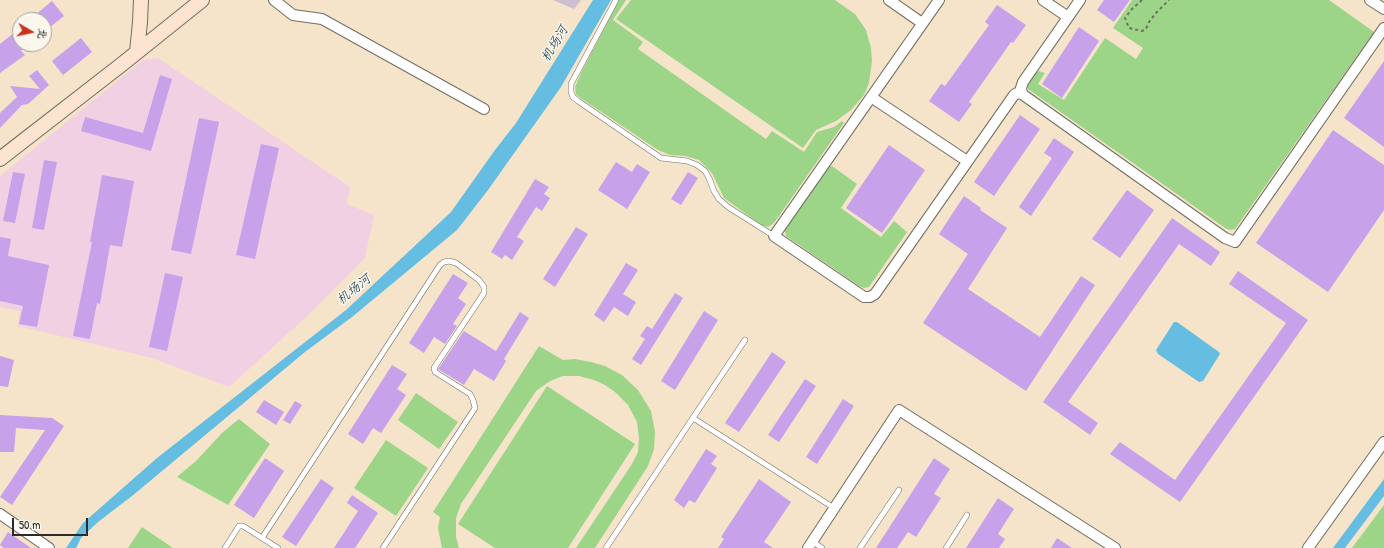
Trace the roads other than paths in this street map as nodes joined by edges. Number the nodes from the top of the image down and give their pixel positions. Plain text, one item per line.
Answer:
1 (141, 0) edge
2 (202, 0) edge
3 (274, 0) edge
4 (616, 0) edge
5 (889, 0) edge
6 (938, 0) edge
7 (1043, 0) edge
8 (1080, 0) edge
9 (1370, 0) edge
10 (1384, 9) edge
11 (1068, 17) junction
12 (922, 23) junction
13 (1384, 28) edge
14 (137, 52) junction
15 (1022, 94) junction
16 (871, 97) junction
17 (484, 108) dead end
18 (0, 159) edge
19 (967, 162) junction
20 (774, 236) junction
21 (745, 340) dead end
22 (693, 418) junction
23 (1384, 442) edge
24 (899, 490) dead end
25 (834, 508) junction
26 (0, 514) edge
27 (967, 515) dead end
28 (262, 538) junction
29 (810, 545) edge
30 (49, 548) edge
31 (225, 548) edge
32 (278, 548) edge
33 (384, 548) edge
34 (606, 548) edge
35 (822, 548) edge
36 (860, 548) edge
37 (946, 548) edge
38 (1115, 548) edge
39 (1308, 548) edge

1 - 14 street
2 - 14 street
3 - 17 street
4 - 20 lane
5 - 12 street
6 - 12 street
7 - 11 street
8 - 11 street
9 - 10 street
11 - 15 street
12 - 16 street
13 - 15 street
14 - 18 street
15 - 19 street
16 - 19 street
16 - 20 street
19 - 20 street
21 - 22 lane
22 - 25 lane
22 - 34 lane
23 - 39 street
24 - 36 lane
25 - 29 street
25 - 38 street
26 - 30 street
27 - 37 lane
28 - 31 lane
28 - 32 lane
28 - 33 lane
29 - 35 lane

